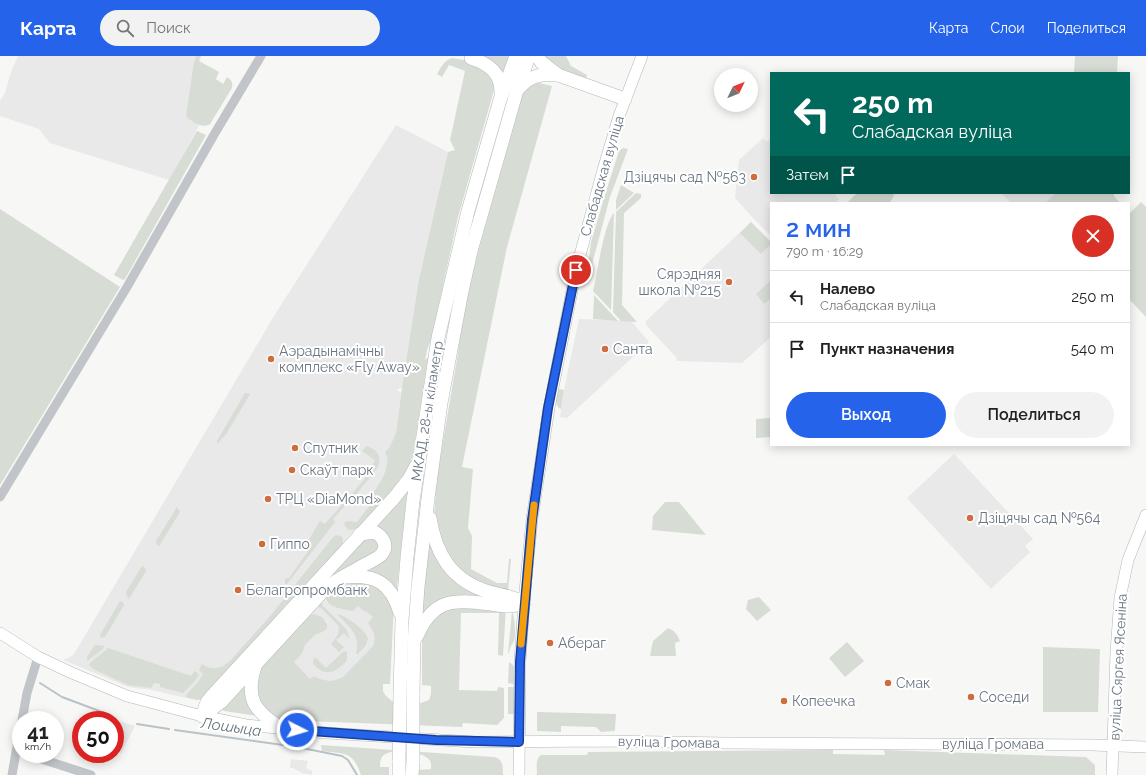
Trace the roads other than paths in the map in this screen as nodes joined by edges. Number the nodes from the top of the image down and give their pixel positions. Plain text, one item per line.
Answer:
1 (260, 56) edge
2 (516, 56) edge
3 (529, 56) edge
4 (537, 56) edge
5 (642, 56) edge
6 (469, 57) edge
7 (558, 74) junction
8 (517, 90) junction
9 (625, 98) junction
10 (500, 100) junction
11 (419, 457) junction
12 (0, 497) edge
13 (428, 498) junction
14 (1146, 515) edge
15 (360, 534) junction
16 (343, 577) junction
17 (524, 602) junction
18 (402, 620) junction
19 (0, 633) edge
20 (414, 643) junction
21 (38, 657) junction
22 (256, 664) junction
23 (24, 711) edge
24 (198, 715) junction
25 (282, 729) junction
26 (519, 742) junction
27 (1113, 746) junction
28 (1146, 747) edge
29 (15, 763) edge
30 (54, 763) edge
31 (413, 768) edge
32 (12, 775) edge
33 (91, 775) edge
34 (399, 775) edge
35 (519, 775) edge
36 (1112, 775) edge

1 - 12 street
2 - 10 highway, МКАД, 28-ы кіламетр
3 - 8 highway, МКАД, 28-ы кіламетр
4 - 7 highway
5 - 9 main road, Слабадская вуліца
6 - 10 highway
7 - 8 highway
7 - 9 highway
8 - 13 highway, МКАД, 28-ы кіламетр
9 - 17 main road, Слабадская вуліца
10 - 11 highway, МКАД, 28-ы кіламетр
11 - 15 highway
11 - 18 highway, МКАД, 28-ы кіламетр
13 - 17 highway
13 - 20 highway, МКАД, 28-ы кіламетр
14 - 27 main road, вуліца Сяргея Ясеніна
15 - 16 highway
15 - 24 highway
16 - 18 highway
16 - 22 highway
17 - 20 highway
17 - 26 main road, Слабадская вуліца
18 - 34 highway, МКАД, 28-ы кіламетр, bridge
19 - 21 main road, вуліца Громава
20 - 31 highway, МКАД, 28-ы кіламетр, bridge
21 - 23 street
21 - 24 main road, вуліца Громава
22 - 24 highway
22 - 25 highway
24 - 25 main road, вуліца Громава
25 - 26 main road, вуліца Громава
26 - 27 main road, вуліца Громава
26 - 35 main road, Слабадская вуліца
27 - 28 main road, вуліца Громава
27 - 36 main road, вуліца Сяргея Ясеніна
29 - 32 street
30 - 33 street

